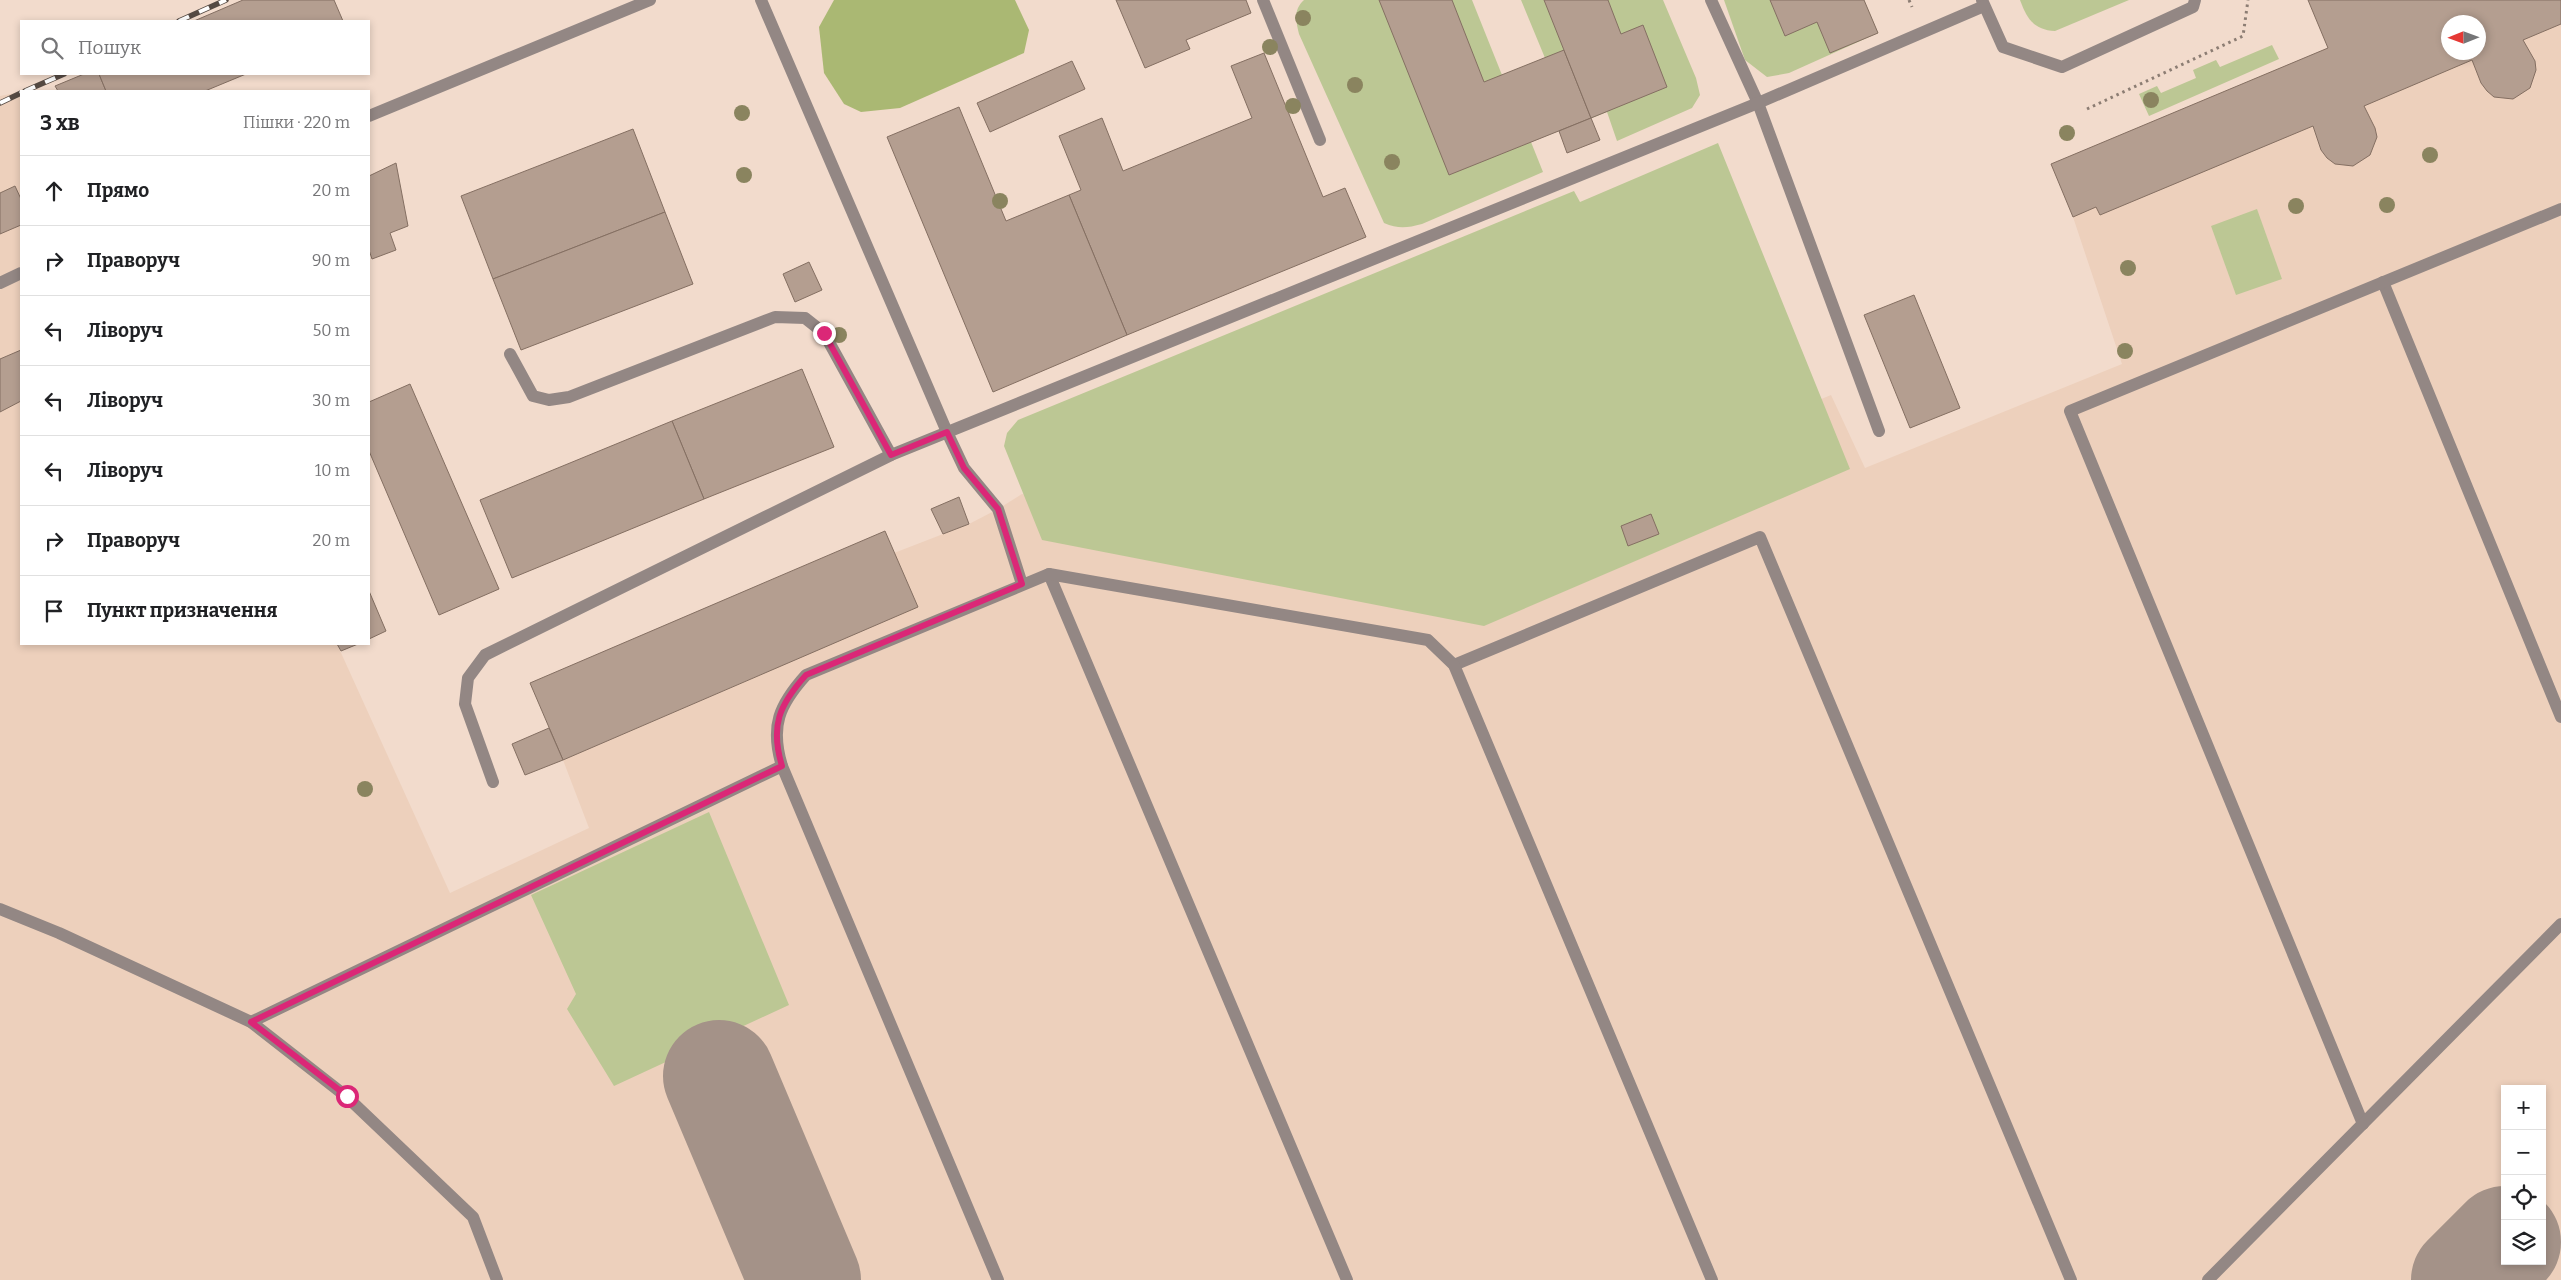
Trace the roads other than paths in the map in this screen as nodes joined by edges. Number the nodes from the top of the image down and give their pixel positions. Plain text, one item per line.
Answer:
1 (650, 0) edge
2 (761, 0) edge
3 (1263, 0) edge
4 (1711, 0) edge
5 (2195, 0) edge
6 (1983, 3) edge
7 (1758, 103) junction
8 (370, 116) edge
9 (1320, 140) dead end
10 (2561, 208) edge
11 (20, 274) edge
12 (2382, 282) junction
13 (0, 284) edge
14 (510, 354) dead end
15 (1878, 431) dead end
16 (947, 432) junction
17 (891, 455) junction
18 (1049, 574) junction
19 (1022, 584) junction
20 (1454, 665) junction
21 (2561, 717) edge
22 (782, 766) junction
23 (493, 782) dead end
24 (0, 909) edge
25 (2561, 924) edge
26 (251, 1022) junction
27 (2363, 1124) junction
28 (497, 1280) edge
29 (998, 1280) edge
30 (1347, 1280) edge
31 (1712, 1280) edge
32 (2070, 1280) edge
33 (2208, 1280) edge

1 - 8 lane
2 - 16 lane
3 - 9 lane
4 - 7 lane
5 - 6 lane
6 - 7 lane
7 - 15 lane
7 - 16 lane
10 - 12 lane
11 - 13 lane
12 - 21 lane
12 - 27 lane
14 - 17 lane
16 - 17 lane
16 - 19 lane
17 - 23 lane
18 - 19 lane
18 - 20 lane
18 - 30 lane
19 - 22 lane
20 - 31 lane
20 - 32 lane
22 - 26 lane
22 - 29 lane
24 - 26 lane
25 - 27 lane
26 - 28 lane
27 - 33 lane

